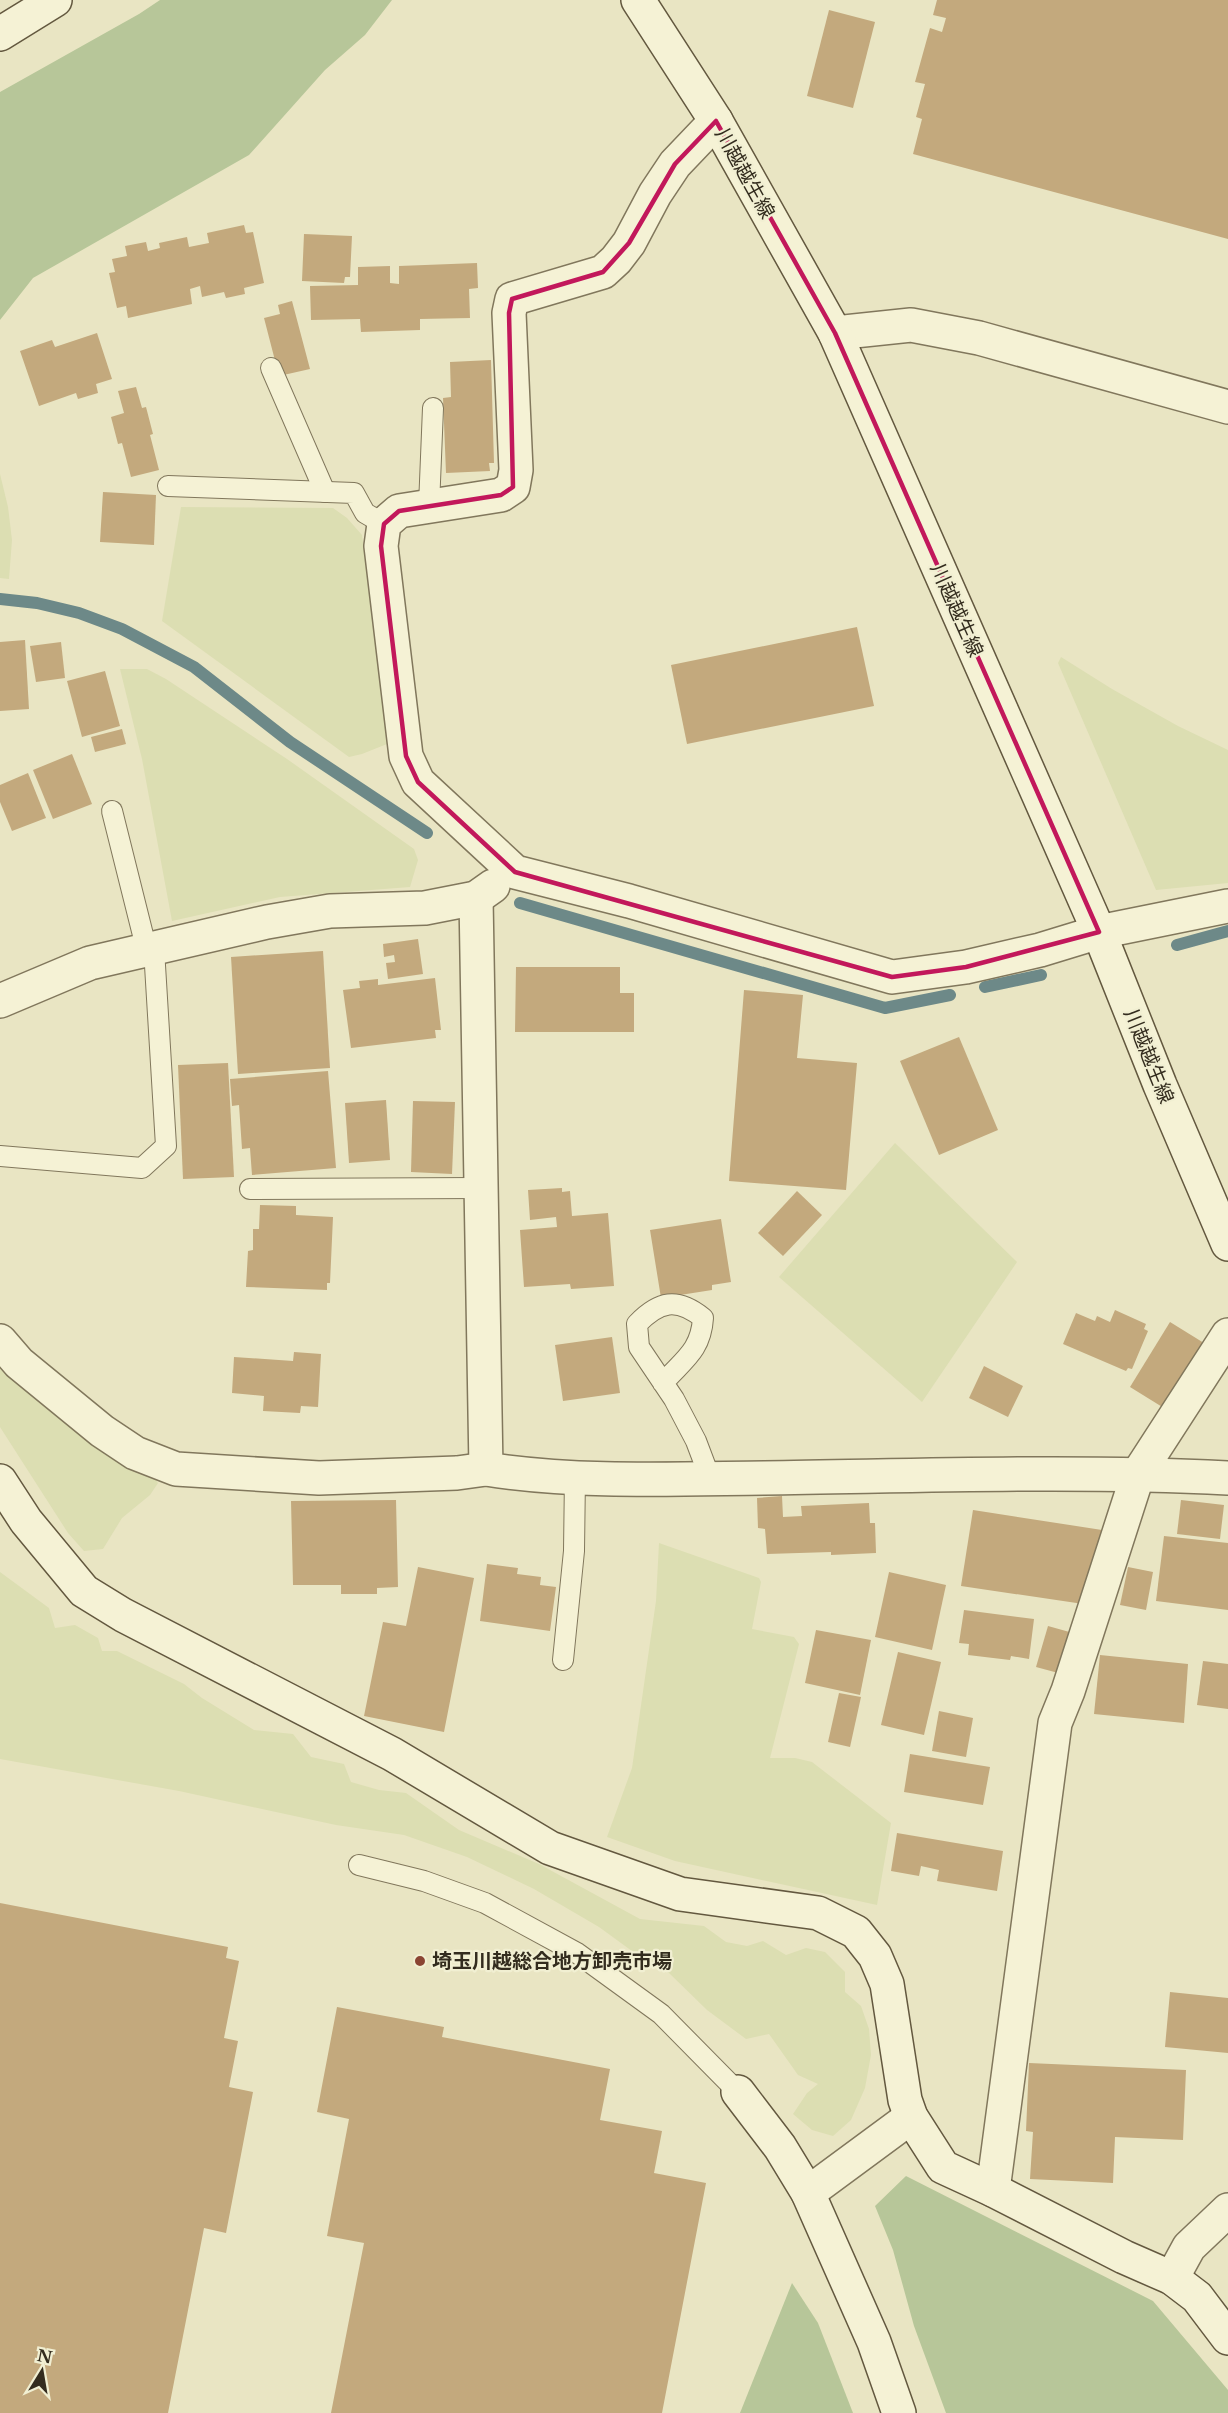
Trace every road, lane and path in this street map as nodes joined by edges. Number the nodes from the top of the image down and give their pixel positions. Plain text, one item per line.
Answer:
1 (55, 0) edge
2 (638, 0) edge
3 (0, 34) edge
4 (716, 121) junction
5 (835, 333) junction
6 (271, 368) dead end
7 (1228, 407) edge
8 (433, 408) dead end
9 (168, 486) dead end
10 (325, 492) junction
11 (429, 506) junction
12 (384, 524) junction
13 (112, 811) dead end
14 (515, 872) junction
15 (476, 898) junction
16 (1228, 906) edge
17 (1099, 932) junction
18 (150, 950) junction
19 (0, 1001) edge
20 (0, 1156) edge
21 (480, 1188) junction
22 (250, 1189) dead end
23 (1228, 1244) edge
24 (1228, 1335) edge
25 (0, 1341) edge
26 (663, 1383) dead end
27 (486, 1469) junction
28 (1138, 1474) junction
29 (575, 1476) junction
30 (710, 1478) junction
31 (1228, 1478) edge
32 (0, 1481) edge
33 (563, 1660) dead end
34 (358, 1865) dead end
35 (738, 2092) joint
36 (911, 2117) junction
37 (993, 2190) junction
38 (808, 2193) junction
39 (1228, 2210) edge
40 (1172, 2278) junction
41 (1228, 2338) edge
42 (899, 2413) edge

1 - 3 street
2 - 4 street, 川越越生線
4 - 5 street, 川越越生線
4 - 11 street
5 - 7 street
5 - 17 street, 川越越生線
6 - 10 lane
8 - 11 lane
9 - 10 lane
10 - 12 lane
11 - 12 street
12 - 14 street
13 - 18 lane
14 - 15 street
14 - 17 street
15 - 18 street
15 - 21 street
16 - 17 street
17 - 23 street, 川越越生線
18 - 19 street
18 - 20 lane
21 - 22 lane
21 - 27 street
24 - 28 street
25 - 27 street
26 - 30 lane
27 - 29 street
28 - 30 street
28 - 31 street
28 - 37 street
29 - 30 street
29 - 33 lane
32 - 36 street
34 - 35 lane
35 - 38 street
36 - 37 street
36 - 38 street
37 - 40 street
38 - 42 street
39 - 40 street
40 - 41 street

